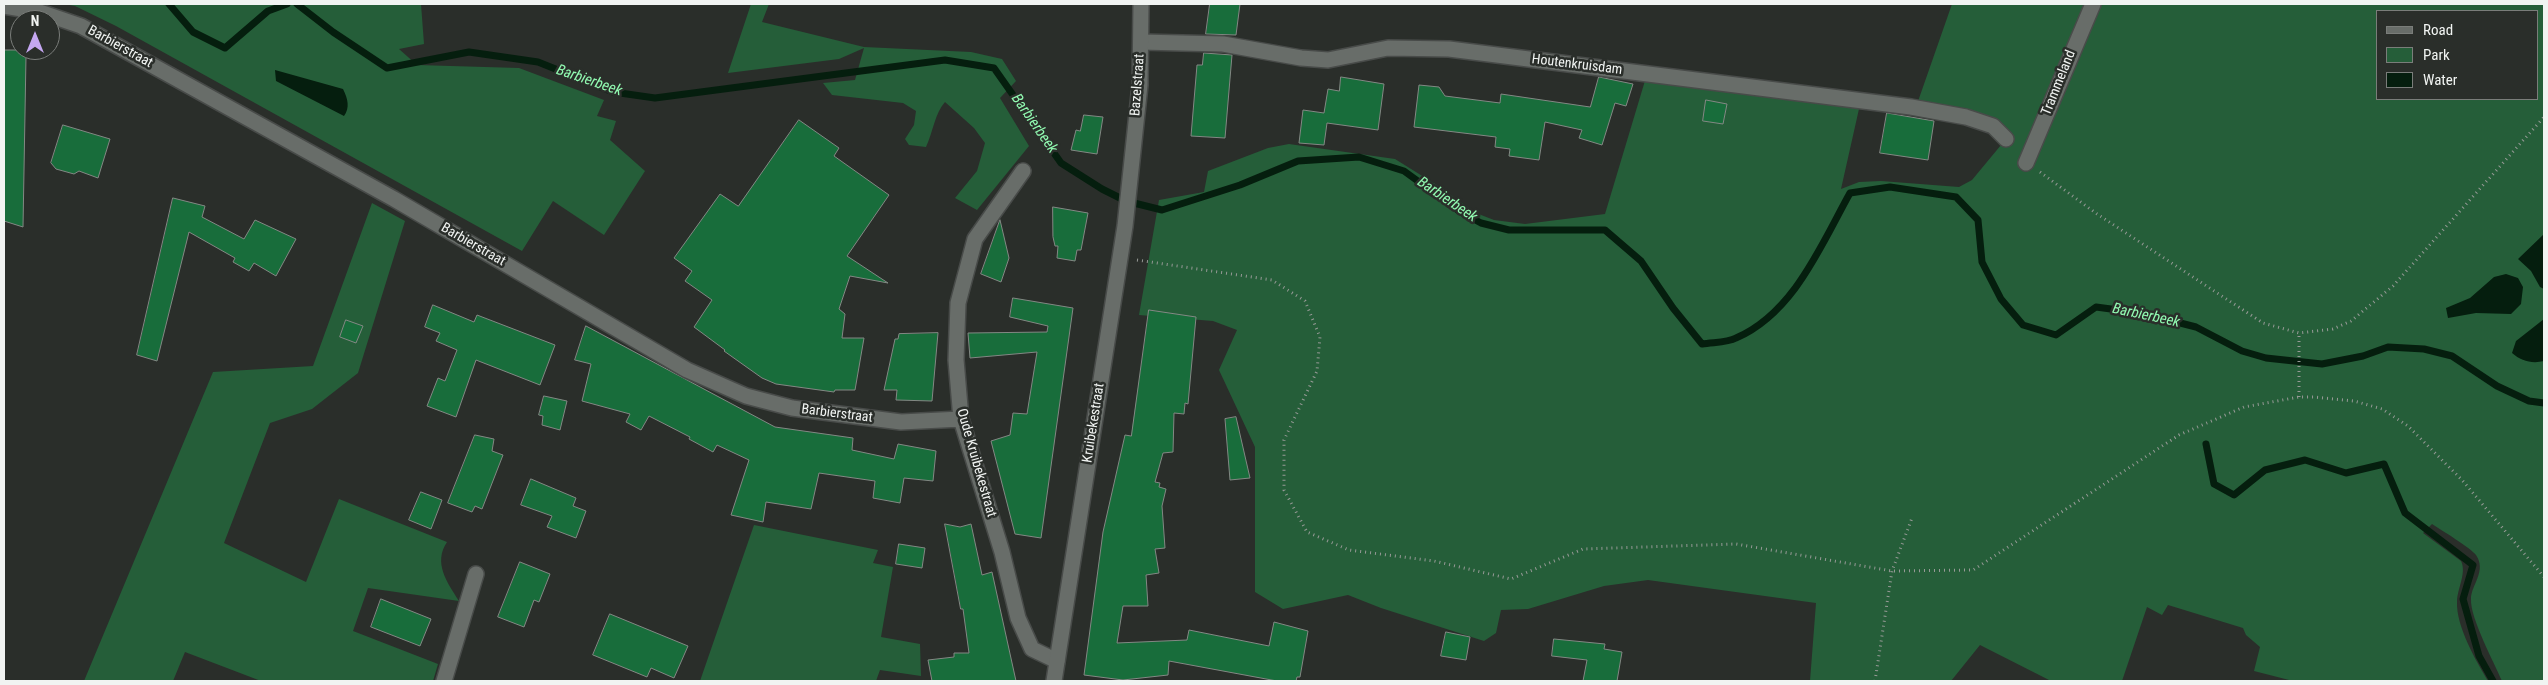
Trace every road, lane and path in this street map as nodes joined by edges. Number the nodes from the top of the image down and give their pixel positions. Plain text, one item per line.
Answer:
1 (1141, 4) edge
2 (2093, 4) edge
3 (4, 6) edge
4 (1141, 42) junction
5 (2544, 117) edge
6 (2006, 139) dead end
7 (2026, 163) joint
8 (1131, 165) joint
9 (1022, 171) dead end
10 (1120, 258) junction
11 (2299, 333) junction
12 (2299, 395) junction
13 (960, 419) junction
14 (1912, 518) dead end
15 (1892, 571) junction
16 (476, 574) dead end
17 (2544, 577) edge
18 (1057, 661) junction
19 (444, 681) edge
20 (1054, 681) edge
21 (1876, 681) edge

1 - 4 street, Bazelstraat
2 - 7 street, Trammeland
3 - 13 street, Barbierstraat
4 - 6 street, Houtenkruisdam
4 - 8 street, Bazelstraat
5 - 11 path
7 - 11 path
8 - 10 street, Kruibekestraat
9 - 13 street, Oude Kruibekestraat
10 - 15 path
10 - 18 street, Kruibekestraat
11 - 12 path
12 - 15 path
12 - 17 path
13 - 18 street, Oude Kruibekestraat
14 - 15 path
15 - 21 path
16 - 19 street
18 - 20 street, Kruibekestraat

